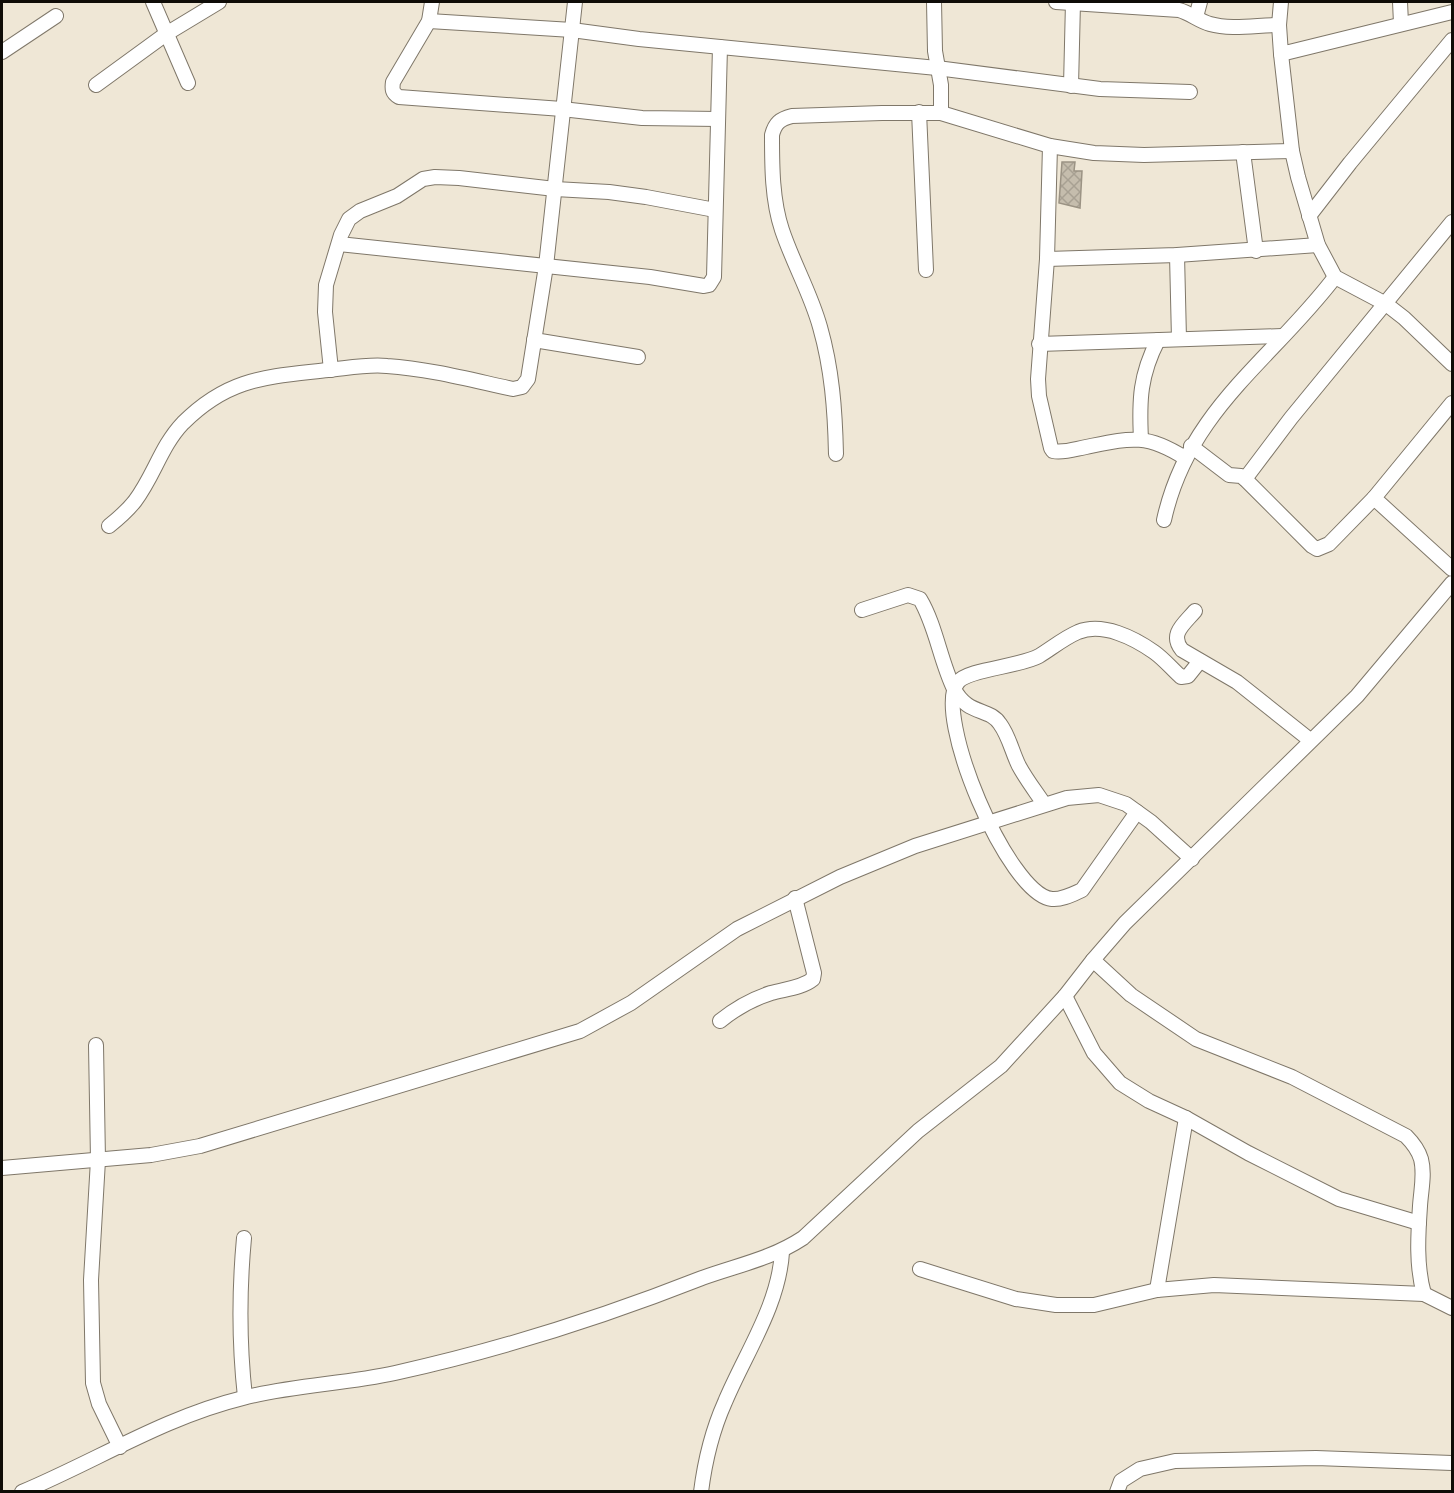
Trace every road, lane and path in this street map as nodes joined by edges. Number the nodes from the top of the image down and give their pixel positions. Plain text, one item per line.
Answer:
1 (153, 2) edge
2 (219, 2) edge
3 (432, 2) edge
4 (574, 2) edge
5 (934, 2) edge
6 (1056, 2) edge
7 (1073, 2) edge
8 (1200, 2) edge
9 (1281, 2) edge
10 (1400, 2) edge
11 (1452, 12) edge
12 (56, 16) dead end
13 (1196, 17) junction
14 (429, 21) junction
15 (1401, 24) junction
16 (1279, 25) junction
17 (572, 30) junction
18 (166, 34) junction
19 (1452, 40) edge
20 (720, 47) junction
21 (2, 52) edge
22 (1281, 54) junction
23 (937, 68) junction
24 (188, 83) dead end
25 (96, 85) dead end
26 (1071, 86) junction
27 (1190, 92) dead end
28 (562, 109) junction
29 (920, 112) junction
30 (941, 113) junction
31 (718, 119) junction
32 (1050, 146) junction
33 (1292, 151) junction
34 (1243, 152) junction
35 (555, 189) junction
36 (716, 210) junction
37 (1310, 216) junction
38 (1452, 222) edge
39 (339, 244) junction
40 (1318, 245) junction
41 (1256, 251) junction
42 (1178, 255) junction
43 (1047, 259) junction
44 (546, 266) junction
45 (926, 270) dead end
46 (1335, 277) junction
47 (1386, 304) junction
48 (1282, 336) junction
49 (1179, 339) junction
50 (534, 340) junction
51 (1158, 340) junction
52 (1040, 344) junction
53 (638, 357) dead end
54 (1452, 364) edge
55 (331, 370) junction
56 (1452, 403) edge
57 (1141, 439) junction
58 (1188, 452) junction
59 (836, 454) dead end
60 (1245, 479) junction
61 (1374, 498) junction
62 (1164, 520) dead end
63 (109, 526) dead end
64 (1452, 569) edge
65 (1452, 583) edge
66 (862, 610) dead end
67 (1194, 611) dead end
68 (1200, 662) junction
69 (953, 688) junction
70 (1310, 740) junction
71 (1044, 804) junction
72 (1137, 812) junction
73 (988, 822) junction
74 (1192, 859) junction
75 (795, 898) junction
76 (1093, 960) junction
77 (1065, 996) junction
78 (720, 1021) dead end
79 (96, 1045) dead end
80 (1186, 1118) junction
81 (98, 1160) junction
82 (2, 1168) edge
83 (1419, 1223) junction
84 (244, 1238) dead end
85 (782, 1252) junction
86 (920, 1269) dead end
87 (1157, 1290) junction
88 (1424, 1294) junction
89 (1452, 1308) edge
90 (245, 1397) junction
91 (120, 1447) junction
92 (1452, 1463) edge
93 (22, 1491) edge
94 (701, 1491) edge
95 (1117, 1491) edge

1 - 18 street
2 - 18 street
3 - 14 street
4 - 17 street
5 - 23 street
6 - 7 street
7 - 13 street
7 - 26 street
8 - 13 street
9 - 16 street
10 - 15 street
11 - 15 street
12 - 21 street
13 - 16 street
14 - 17 street
14 - 28 street
15 - 22 street
16 - 22 street
17 - 20 street
17 - 28 street
18 - 24 street
18 - 25 street
19 - 37 street
20 - 23 street
20 - 31 street
22 - 33 street
23 - 26 street
23 - 30 street
26 - 27 street
28 - 31 street
28 - 35 street
29 - 30 street
29 - 45 street
29 - 59 street
30 - 32 street
31 - 36 street
32 - 34 street
32 - 43 street
33 - 34 street
33 - 37 street
34 - 41 street
35 - 36 street
35 - 39 street
35 - 44 street
36 - 44 street
37 - 40 street
38 - 47 street
39 - 44 street
39 - 55 street
40 - 41 street
40 - 46 street
41 - 42 street
42 - 43 street
42 - 49 street
43 - 52 street
44 - 50 street
46 - 47 street
46 - 48 street
47 - 54 street
47 - 60 street
48 - 49 street
48 - 58 street
49 - 51 street
50 - 53 street
50 - 55 street
51 - 52 street
51 - 57 street
52 - 57 street
55 - 63 street
56 - 61 street
57 - 58 street
58 - 60 street
58 - 62 street
60 - 61 street
61 - 64 street
65 - 70 street
66 - 69 street
67 - 68 street
68 - 69 street
68 - 70 street
69 - 71 street
69 - 73 street
70 - 74 street
71 - 72 street
71 - 73 street
72 - 73 street
72 - 74 street
73 - 75 street
74 - 76 street
75 - 78 street
75 - 81 street
76 - 77 street
76 - 83 street
77 - 80 street
77 - 85 street
79 - 81 street
80 - 83 street
80 - 87 street
81 - 82 street
81 - 91 street
83 - 88 street
84 - 90 street
85 - 90 street
85 - 94 street
86 - 87 street
87 - 88 street
88 - 89 street
90 - 91 street
91 - 93 street
92 - 95 street

